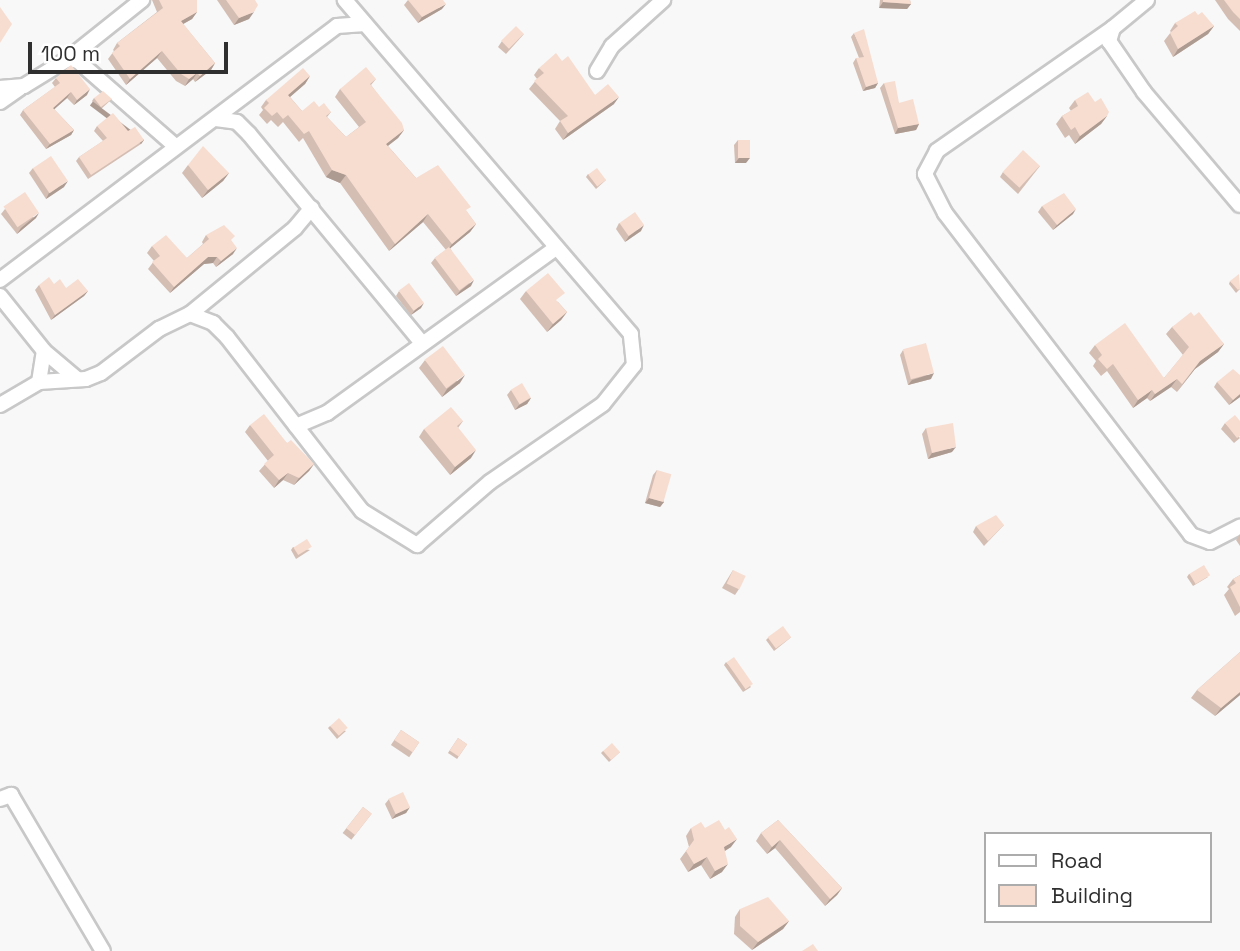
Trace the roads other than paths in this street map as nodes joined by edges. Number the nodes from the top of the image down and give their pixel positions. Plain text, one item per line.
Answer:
1 (142, 0) edge
2 (663, 0) edge
3 (1147, 0) edge
4 (346, 1) edge
5 (365, 24) junction
6 (337, 26) junction
7 (1113, 28) junction
8 (68, 59) junction
9 (597, 71) dead end
10 (24, 86) junction
11 (0, 88) edge
12 (0, 102) edge
13 (216, 119) junction
14 (174, 145) junction
15 (1240, 205) edge
16 (312, 208) junction
17 (555, 249) junction
18 (0, 280) edge
19 (0, 296) edge
20 (190, 314) junction
21 (422, 343) junction
22 (44, 351) junction
23 (76, 378) junction
24 (39, 382) junction
25 (0, 405) edge
26 (313, 422) junction
27 (296, 426) junction
28 (307, 442) junction
29 (1240, 527) edge
30 (0, 799) edge
31 (103, 951) edge

1 - 8 street
2 - 9 street
3 - 7 street
4 - 5 street
4 - 6 street
5 - 6 street
5 - 17 street
6 - 13 street
7 - 15 street
7 - 29 street
8 - 10 street
8 - 14 street
10 - 11 street
10 - 12 street
13 - 14 street
13 - 16 street
14 - 18 street
16 - 20 street
16 - 21 street
17 - 21 street
17 - 28 street
19 - 22 street
20 - 23 street
20 - 27 street
21 - 26 street
22 - 23 street
22 - 24 street
23 - 24 street
24 - 25 street
26 - 27 street
26 - 28 street
27 - 28 street
30 - 31 street

